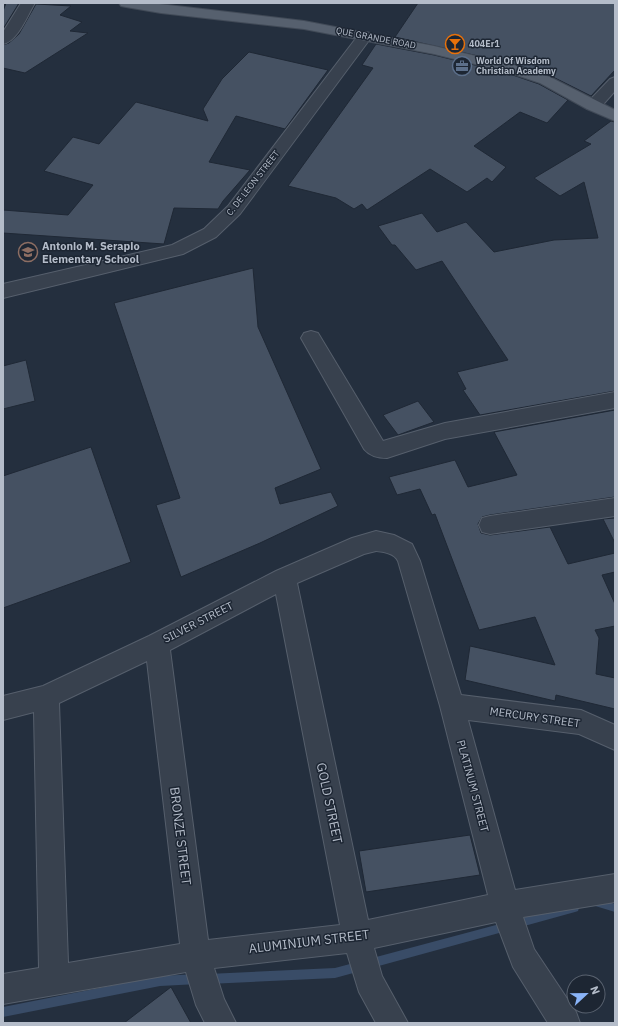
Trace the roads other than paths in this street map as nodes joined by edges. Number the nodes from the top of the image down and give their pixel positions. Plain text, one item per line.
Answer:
1 (28, 3) edge
2 (126, 3) edge
3 (365, 36) junction
4 (3, 40) edge
5 (615, 82) edge
6 (594, 106) junction
7 (615, 116) edge
8 (3, 291) edge
9 (311, 338) dead end
10 (615, 400) edge
11 (615, 507) edge
12 (490, 525) dead end
13 (394, 545) joint
14 (284, 578) junction
15 (157, 644) junction
16 (46, 698) junction
17 (452, 706) junction
18 (3, 708) edge
19 (615, 738) edge
20 (615, 888) edge
21 (505, 906) junction
22 (357, 937) junction
23 (196, 956) junction
24 (54, 981) junction
25 (3, 989) edge
26 (221, 1023) edge
27 (393, 1023) edge
28 (565, 1023) edge

1 - 4 street
2 - 3 main road, QUE GRANDE ROAD
3 - 6 main road, QUE GRANDE ROAD
3 - 8 street, C. DE LEON STREET
5 - 6 street
6 - 7 main road, QUE GRANDE ROAD
9 - 10 street
11 - 12 street
13 - 14 street, SILVER STREET
13 - 17 street, PLATINUM STREET
14 - 15 street, SILVER STREET
14 - 22 street, GOLD STREET
15 - 16 street, SILVER STREET
15 - 23 street, BRONZE STREET
16 - 18 street, SILVER STREET
16 - 24 street
17 - 19 street, MERCURY STREET
17 - 21 street, PLATINUM STREET
20 - 21 street, ALUMINIUM STREET
21 - 22 street, ALUMINIUM STREET
21 - 28 street, PLATINUM STREET
22 - 23 street, ALUMINIUM STREET
22 - 27 street, GOLD STREET
23 - 24 street, ALUMINIUM STREET
23 - 26 street, BRONZE STREET
24 - 25 street, ALUMINIUM STREET

